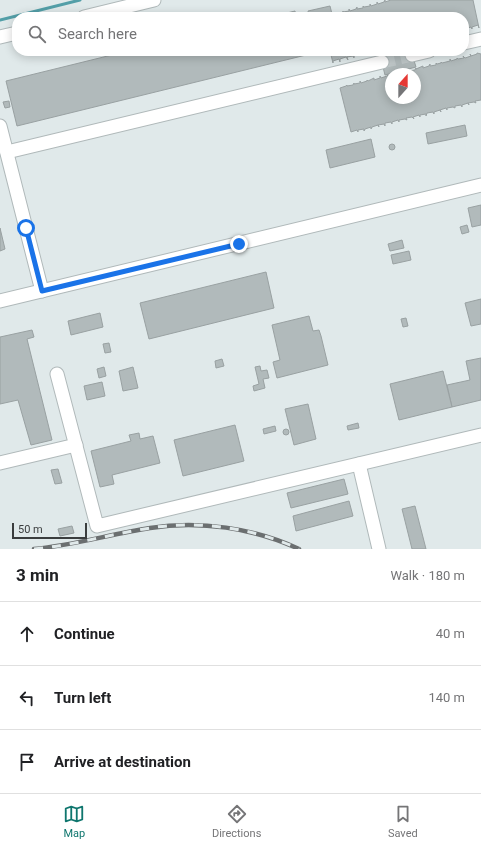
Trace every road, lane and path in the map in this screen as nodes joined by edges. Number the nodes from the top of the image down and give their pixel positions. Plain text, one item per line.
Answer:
1 (154, 0) edge
2 (105, 12) edge
3 (12, 34) edge
4 (0, 37) edge
5 (481, 39) edge
6 (469, 42) edge
7 (382, 62) tunnel mouth
8 (0, 126) edge
9 (7, 152) junction
10 (481, 185) edge
11 (42, 291) junction
12 (0, 301) edge
13 (57, 374) dead end
14 (481, 435) edge
15 (76, 445) junction
16 (0, 464) edge
17 (359, 464) junction
18 (379, 549) edge

1 - 2 street
3 - 4 street
5 - 6 street
7 - 9 street
8 - 9 street
9 - 11 street
10 - 11 street
11 - 12 street
13 - 15 street
14 - 17 street
15 - 16 street
15 - 17 street
17 - 18 street

